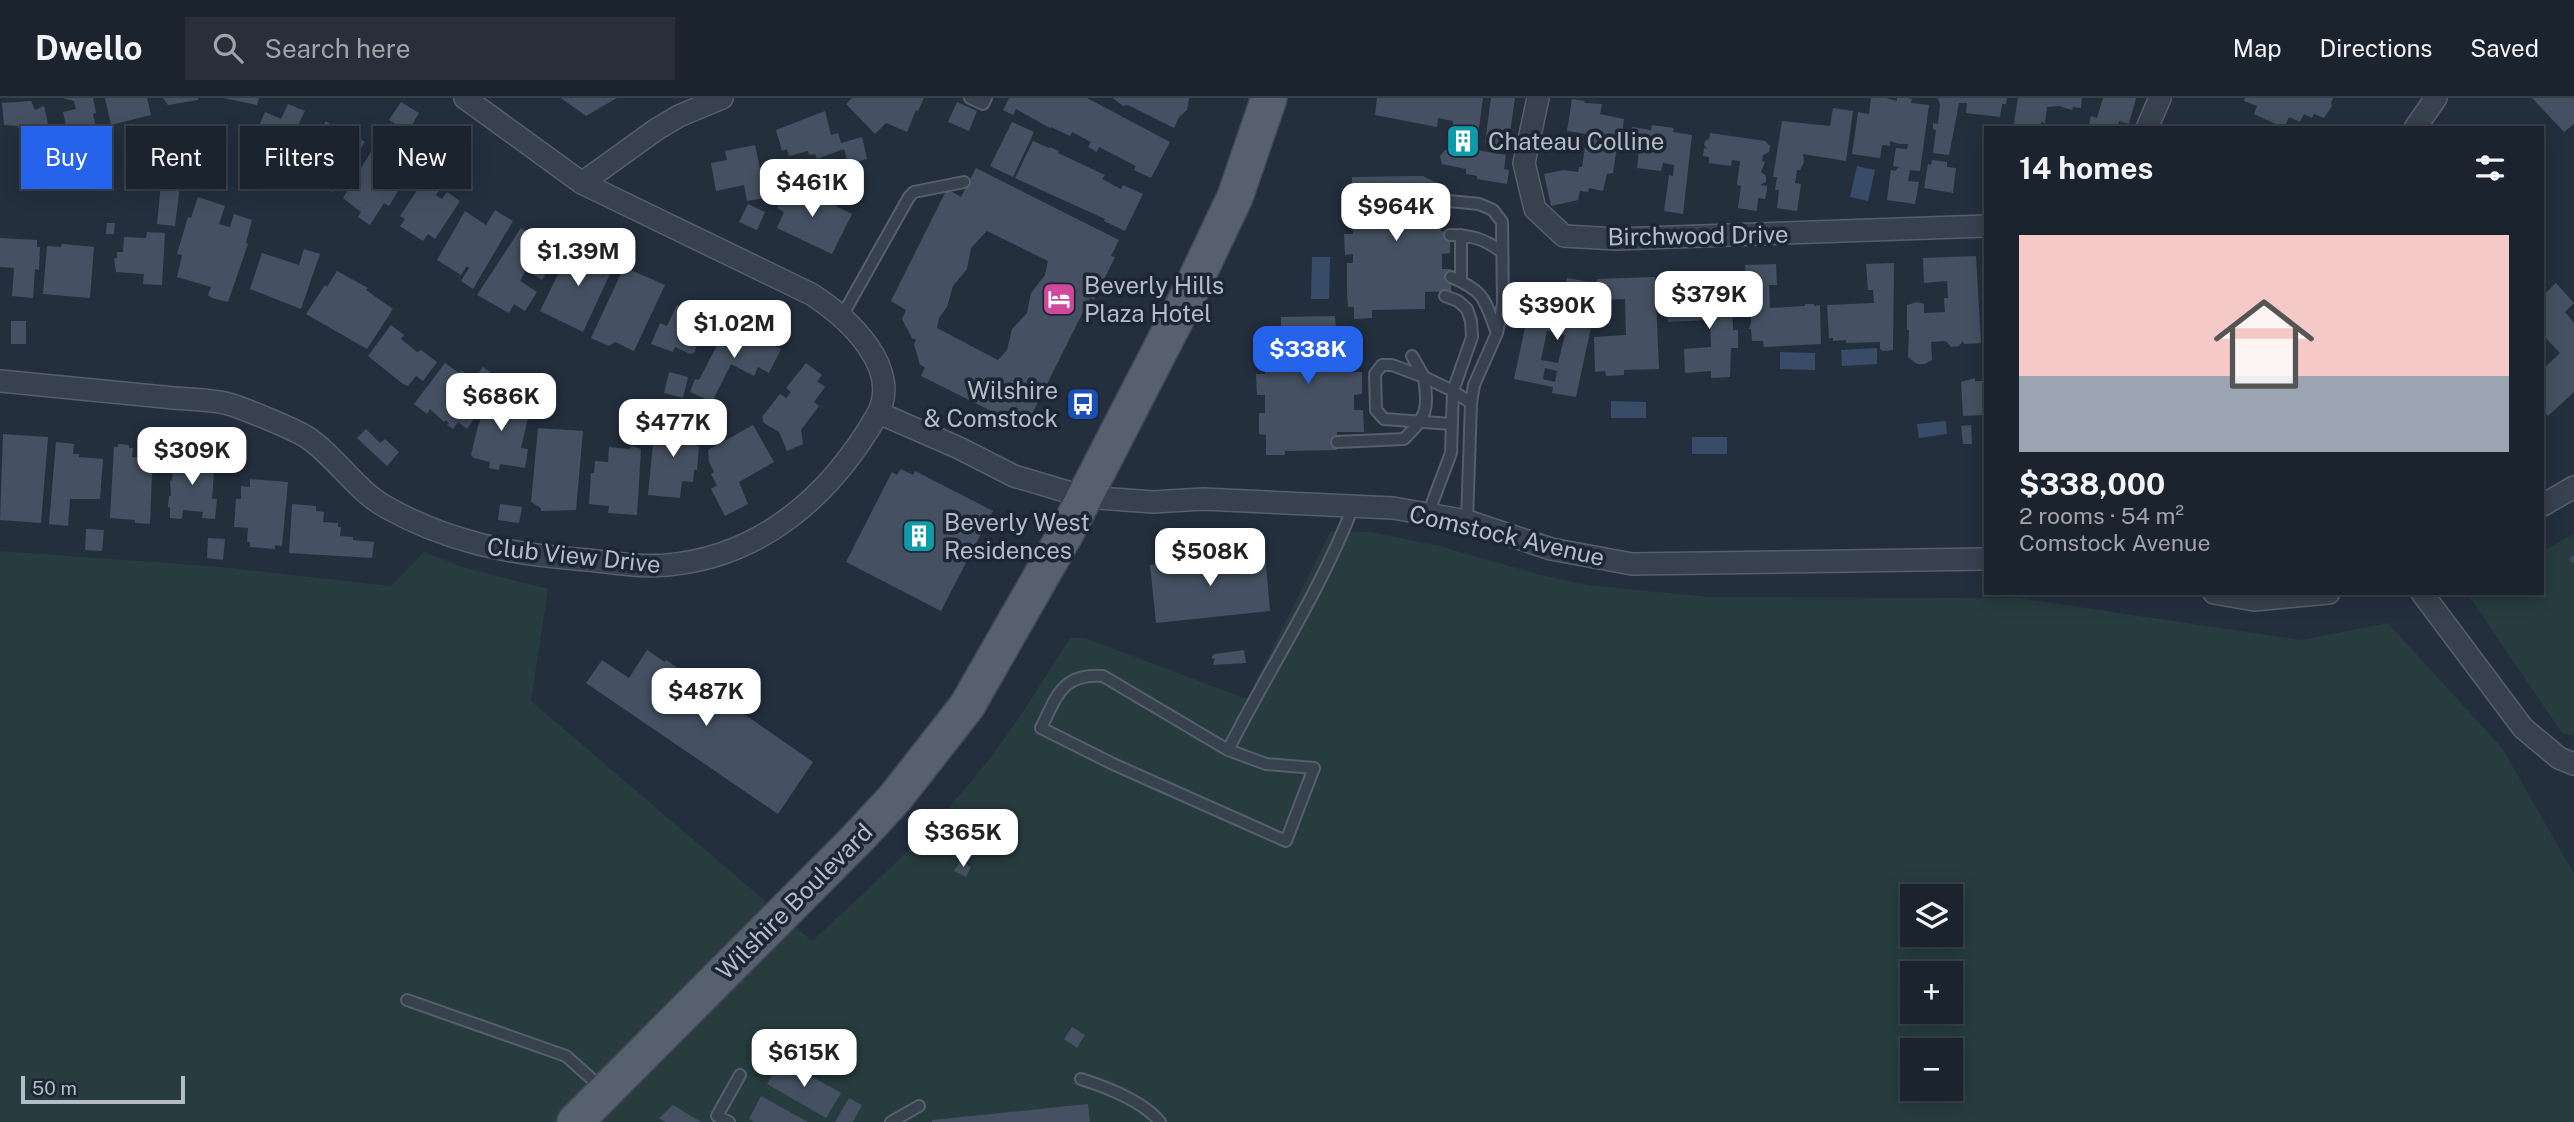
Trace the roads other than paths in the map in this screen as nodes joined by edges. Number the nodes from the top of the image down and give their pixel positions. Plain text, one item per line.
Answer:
1 (465, 98) edge
2 (722, 98) edge
3 (970, 98) edge
4 (986, 98) edge
5 (1269, 98) edge
6 (1538, 98) edge
7 (2160, 98) edge
8 (2436, 98) edge
9 (2148, 126) edge
10 (2416, 126) edge
11 (964, 182) dead end
12 (582, 183) junction
13 (1449, 201) dead end
14 (1984, 226) edge
15 (1502, 252) junction
16 (1445, 296) dead end
17 (842, 316) junction
18 (1497, 333) junction
19 (1472, 337) junction
20 (1412, 356) dead end
21 (1424, 377) junction
22 (0, 381) edge
23 (1454, 391) junction
24 (1471, 403) junction
25 (879, 414) junction
26 (1422, 421) junction
27 (1451, 424) junction
28 (1337, 442) dead end
29 (2574, 487) edge
30 (1085, 497) junction
31 (2544, 504) edge
32 (1353, 507) junction
33 (1428, 514) junction
34 (1467, 522) junction
35 (1984, 559) edge
36 (2225, 595) edge
37 (2308, 595) edge
38 (2424, 595) edge
39 (1228, 750) junction
40 (2574, 764) edge
41 (407, 1000) dead end
42 (740, 1074) dead end
43 (1082, 1079) dead end
44 (605, 1091) junction
45 (919, 1106) dead end
46 (575, 1122) edge
47 (729, 1122) edge
48 (891, 1122) edge
49 (1160, 1122) edge

1 - 12 street
2 - 12 street
3 - 4 lane
5 - 30 main road, Wilshire Boulevard
6 - 14 street, Birchwood Drive
7 - 9 street
8 - 10 street
11 - 17 lane
12 - 17 street
13 - 15 lane
15 - 18 lane
15 - 18 lane
16 - 19 lane
17 - 25 street
18 - 19 lane
18 - 24 lane
19 - 23 lane
20 - 21 lane
21 - 23 lane
21 - 26 lane
21 - 26 lane
22 - 25 street, Club View Drive
23 - 24 lane
23 - 27 lane
24 - 34 lane
25 - 30 street, Comstock Avenue
26 - 27 lane
26 - 28 lane
27 - 33 lane
29 - 31 street
30 - 32 street, Comstock Avenue
30 - 44 main road, Wilshire Boulevard
32 - 33 street, Comstock Avenue
32 - 39 lane
33 - 34 street, Comstock Avenue
34 - 35 street, Comstock Avenue
36 - 37 street
38 - 40 street
39 - 39 lane
41 - 44 lane
42 - 47 lane
43 - 49 lane
44 - 46 main road, Wilshire Boulevard
45 - 48 lane

